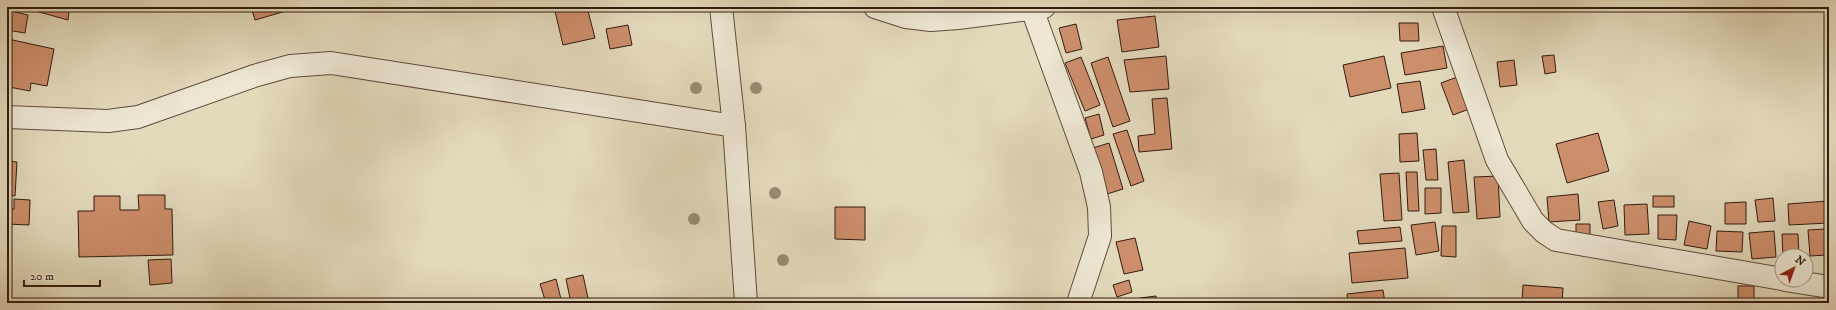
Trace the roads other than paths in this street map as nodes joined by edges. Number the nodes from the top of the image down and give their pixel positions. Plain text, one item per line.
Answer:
1 (721, 7) edge
2 (874, 7) edge
3 (1443, 7) edge
4 (1038, 8) edge
5 (7, 117) edge
6 (734, 126) junction
7 (1774, 278) edge
8 (1814, 285) edge
9 (1829, 287) edge
10 (746, 303) edge
11 (1078, 303) edge

1 - 6 street
2 - 4 street
3 - 7 street
4 - 11 street
5 - 6 street
6 - 10 street
8 - 9 street

